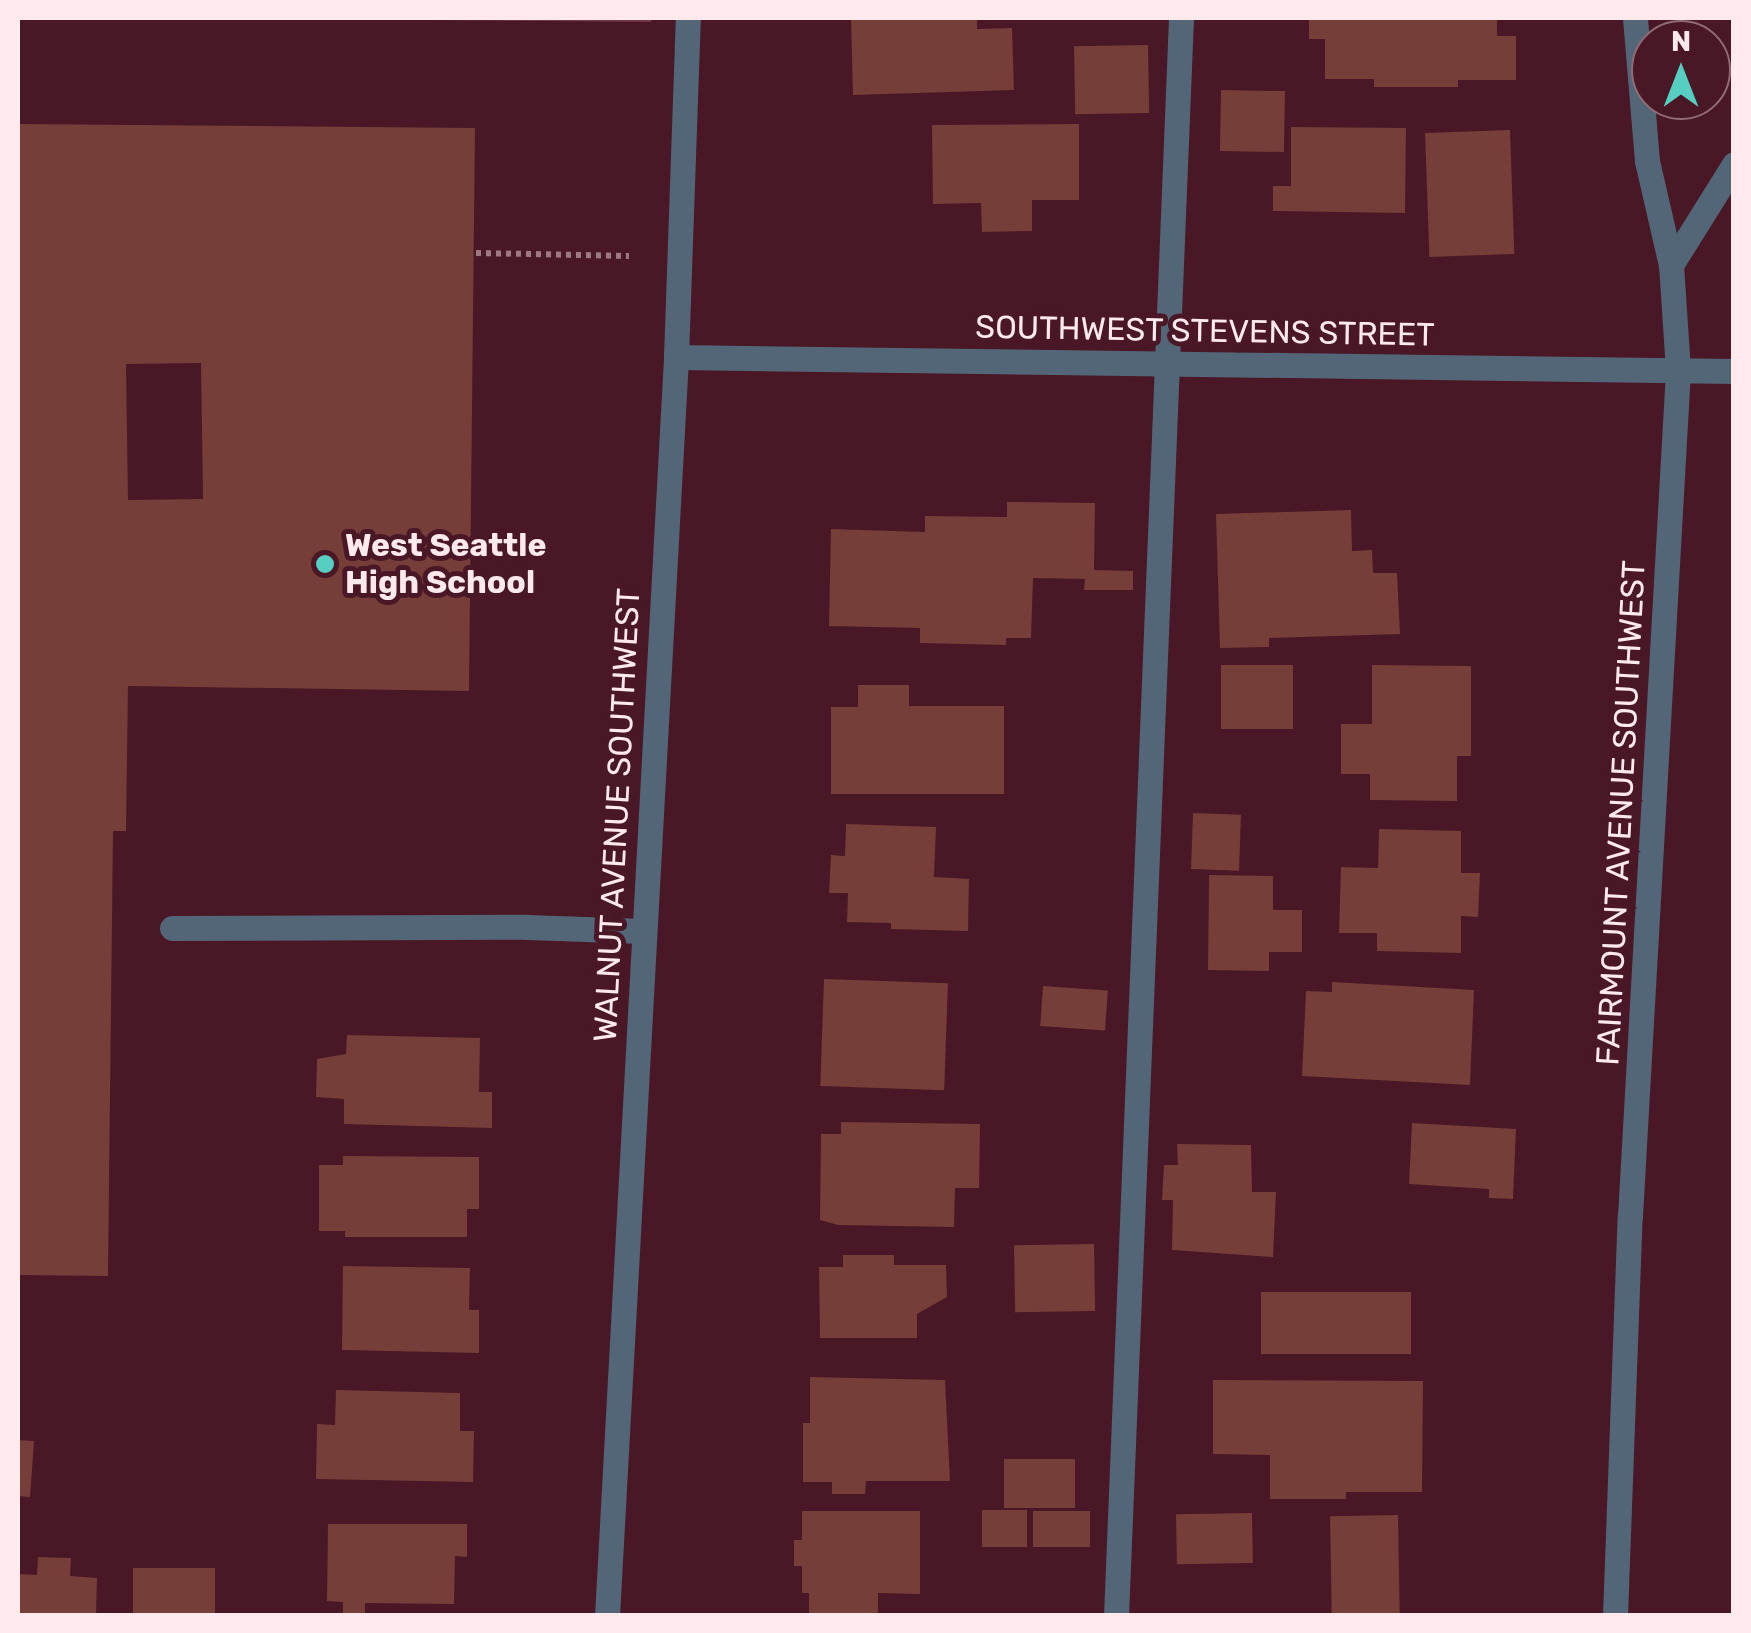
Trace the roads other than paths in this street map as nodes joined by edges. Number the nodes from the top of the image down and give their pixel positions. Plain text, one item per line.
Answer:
1 (688, 18) edge
2 (1182, 18) edge
3 (1635, 18) edge
4 (1734, 164) edge
5 (1671, 265) junction
6 (676, 356) junction
7 (1164, 363) junction
8 (1678, 370) junction
9 (1734, 371) edge
10 (172, 928) dead end
11 (643, 931) junction
12 (607, 1616) edge
13 (1116, 1616) edge
14 (1615, 1616) edge

1 - 6 street, WALNUT AVENUE SOUTHWEST
2 - 7 street
3 - 5 street, FAIRMOUNT AVENUE SOUTHWEST
4 - 5 street
5 - 8 street, FAIRMOUNT AVENUE SOUTHWEST
6 - 7 street, SOUTHWEST STEVENS STREET
6 - 11 street, WALNUT AVENUE SOUTHWEST
7 - 8 street, SOUTHWEST STEVENS STREET
7 - 13 street
8 - 9 street, SOUTHWEST STEVENS STREET
8 - 14 street, FAIRMOUNT AVENUE SOUTHWEST
10 - 11 street
11 - 12 street, WALNUT AVENUE SOUTHWEST

